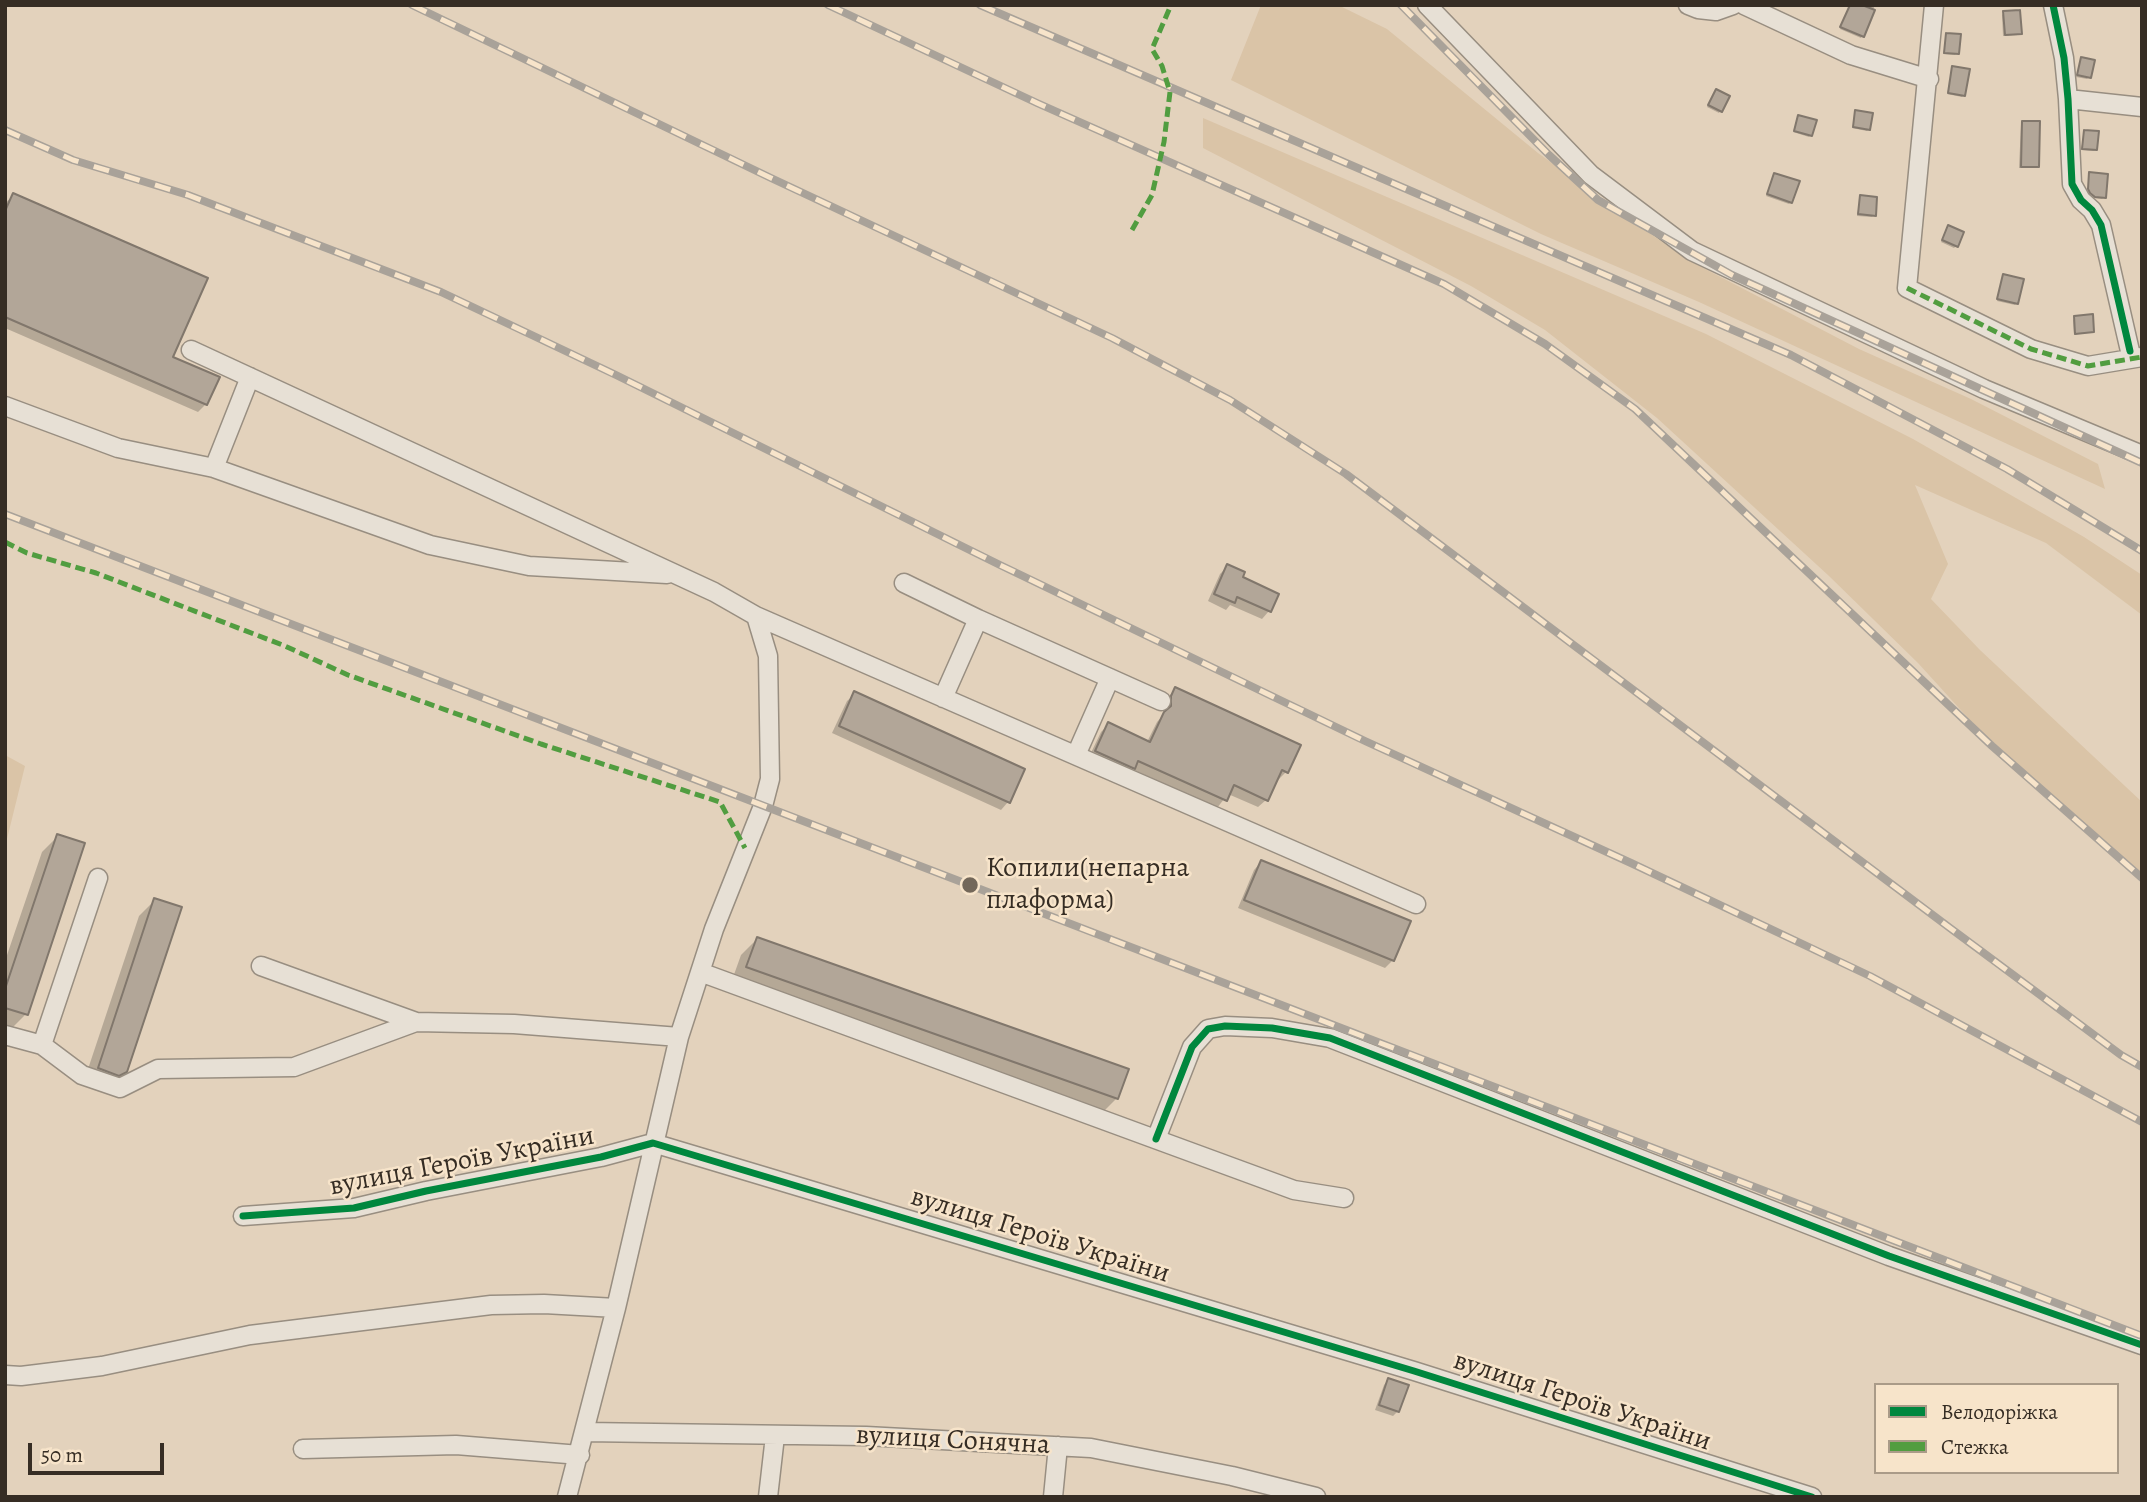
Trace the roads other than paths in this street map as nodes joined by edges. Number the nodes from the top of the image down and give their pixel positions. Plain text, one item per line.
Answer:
1 (1427, 5) edge
2 (1688, 5) edge
3 (1733, 5) edge
4 (1744, 5) edge
5 (1934, 5) edge
6 (2053, 5) edge
7 (1929, 79) junction
8 (2068, 99) junction
9 (2142, 107) edge
10 (191, 350) dead end
11 (2136, 354) edge
12 (250, 377) junction
13 (5, 405) edge
14 (2142, 456) edge
15 (214, 468) junction
16 (677, 575) junction
17 (904, 583) dead end
18 (756, 616) junction
19 (978, 619) junction
20 (1110, 678) junction
21 (943, 698) junction
22 (1161, 701) dead end
23 (1076, 755) junction
24 (99, 878) dead end
25 (1416, 904) dead end
26 (261, 966) dead end
27 (700, 972) junction
28 (416, 1021) junction
29 (5, 1035) edge
30 (679, 1037) junction
31 (42, 1045) junction
32 (1156, 1139) junction
33 (653, 1143) junction
34 (1344, 1198) dead end
35 (243, 1216) dead end
36 (616, 1308) junction
37 (2142, 1345) edge
38 (5, 1375) edge
39 (585, 1432) junction
40 (775, 1436) junction
41 (1058, 1446) junction
42 (303, 1449) dead end
43 (580, 1455) junction
44 (567, 1497) edge
45 (768, 1497) edge
46 (1053, 1497) edge
47 (1316, 1497) edge
48 (1812, 1497) edge

1 - 14 street
2 - 3 street
4 - 7 street
5 - 7 street
6 - 8 street
7 - 11 street
8 - 9 street
8 - 11 street
10 - 12 street
12 - 15 street
12 - 16 street
13 - 15 street
15 - 16 street
16 - 18 street
17 - 19 street
18 - 21 street
18 - 27 street
19 - 20 street
19 - 21 street
20 - 22 street
20 - 23 street
21 - 23 street
23 - 25 street
24 - 31 street
26 - 28 street
27 - 30 street
27 - 32 street
28 - 30 street
28 - 31 street
29 - 31 street
30 - 33 street
32 - 34 street
32 - 37 street
33 - 35 street, вулиця Героїв України
33 - 36 street
33 - 48 street, вулиця Героїв України
36 - 38 street
36 - 39 street
39 - 40 street, вулиця Сонячна
39 - 43 street
40 - 41 street, вулиця Сонячна
40 - 45 street
41 - 46 street
41 - 47 street, вулиця Сонячна
42 - 43 street
43 - 44 street

